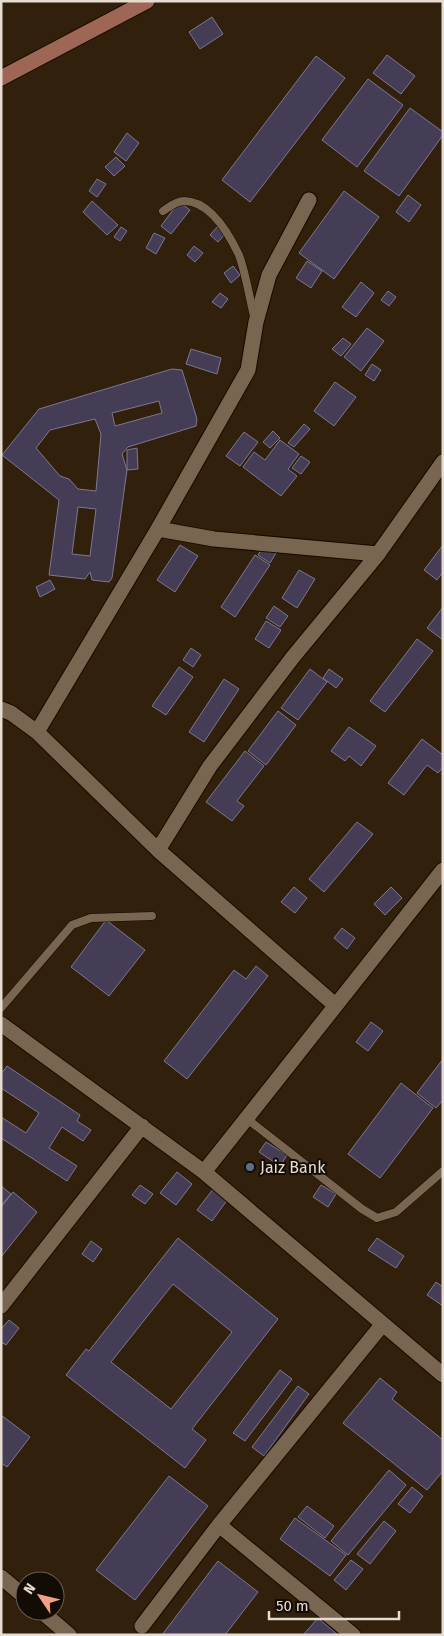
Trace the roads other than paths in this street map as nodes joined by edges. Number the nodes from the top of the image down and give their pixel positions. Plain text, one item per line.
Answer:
1 (147, 1) edge
2 (1, 78) edge
3 (309, 200) dead end
4 (163, 211) dead end
5 (256, 322) junction
6 (443, 462) edge
7 (158, 529) junction
8 (378, 554) junction
9 (1, 709) edge
10 (37, 732) junction
11 (158, 850) junction
12 (442, 872) edge
13 (152, 916) dead end
14 (335, 1005) junction
15 (1, 1008) edge
16 (1, 1024) edge
17 (246, 1118) junction
18 (142, 1126) junction
19 (443, 1171) edge
20 (204, 1172) junction
21 (1, 1306) edge
22 (382, 1325) junction
23 (443, 1375) edge
24 (220, 1525) junction
25 (1, 1577) edge
26 (15, 1589) edge
27 (53, 1621) edge
28 (142, 1626) dead end
29 (69, 1635) edge
30 (354, 1635) edge

1 - 2 main road
3 - 5 street
4 - 5 lane
5 - 7 street
6 - 8 street
7 - 8 street
7 - 10 street
8 - 11 street
9 - 10 street
10 - 11 street
11 - 14 street
12 - 14 street
13 - 15 lane
14 - 17 street
16 - 18 street
17 - 19 lane
17 - 20 street
18 - 20 street
18 - 21 street
20 - 22 street
22 - 23 street
22 - 24 street
24 - 28 street
24 - 30 street
25 - 26 street
27 - 29 street

